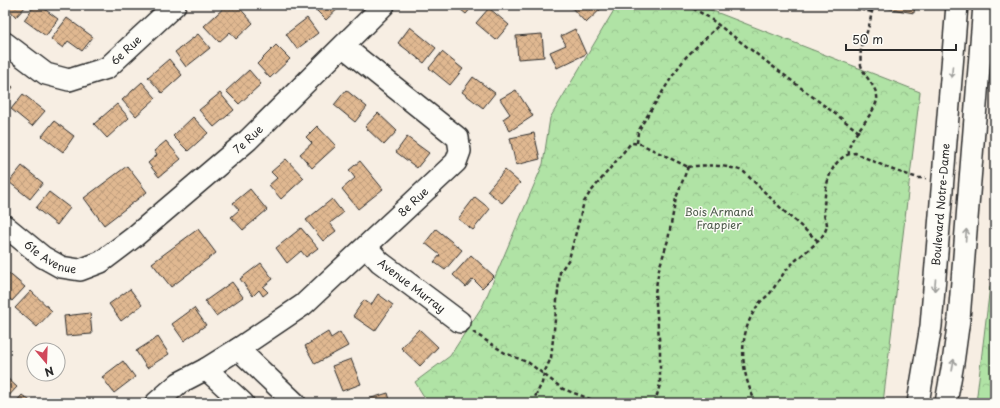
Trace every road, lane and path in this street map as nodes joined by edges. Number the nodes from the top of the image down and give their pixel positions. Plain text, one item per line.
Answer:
1 (175, 5) edge
2 (384, 5) edge
3 (687, 5) edge
4 (840, 5) edge
5 (957, 5) edge
6 (984, 5) edge
7 (873, 8) dead end
8 (872, 12) junction
9 (719, 25) junction
10 (5, 43) edge
11 (344, 47) junction
12 (859, 132) junction
13 (637, 143) junction
14 (849, 154) junction
15 (688, 167) junction
16 (930, 177) dead end
17 (5, 226) edge
18 (818, 241) junction
19 (366, 247) junction
20 (101, 262) joint
21 (464, 325) joint
22 (238, 349) junction
23 (206, 369) junction
24 (544, 373) junction
25 (156, 403) edge
26 (243, 403) edge
27 (295, 403) edge
28 (532, 403) edge
29 (601, 403) edge
30 (655, 403) edge
31 (756, 403) edge
32 (918, 403) edge
33 (946, 403) edge

1 - 10 street, 6e Rue
2 - 11 street, 7e Rue
3 - 9 path
4 - 8 path
5 -> 32 street, Boulevard Notre-Dame
33 -> 6 street
7 - 8 path
8 - 12 path
9 - 12 path
9 - 13 path
11 - 19 street, 8e Rue
11 - 20 street, 7e Rue
12 - 14 path
13 - 15 path
13 - 24 path
14 - 16 path
14 - 18 path
15 - 18 path
15 - 30 path
17 - 20 street, 61e Avenue
18 - 31 path
19 - 21 street, Avenue Murray
19 - 22 street, 8e Rue
21 - 24 path
22 - 23 street, 8e Rue
22 - 27 street
23 - 25 street, 8e Rue
23 - 26 street
24 - 28 path
24 - 29 path

